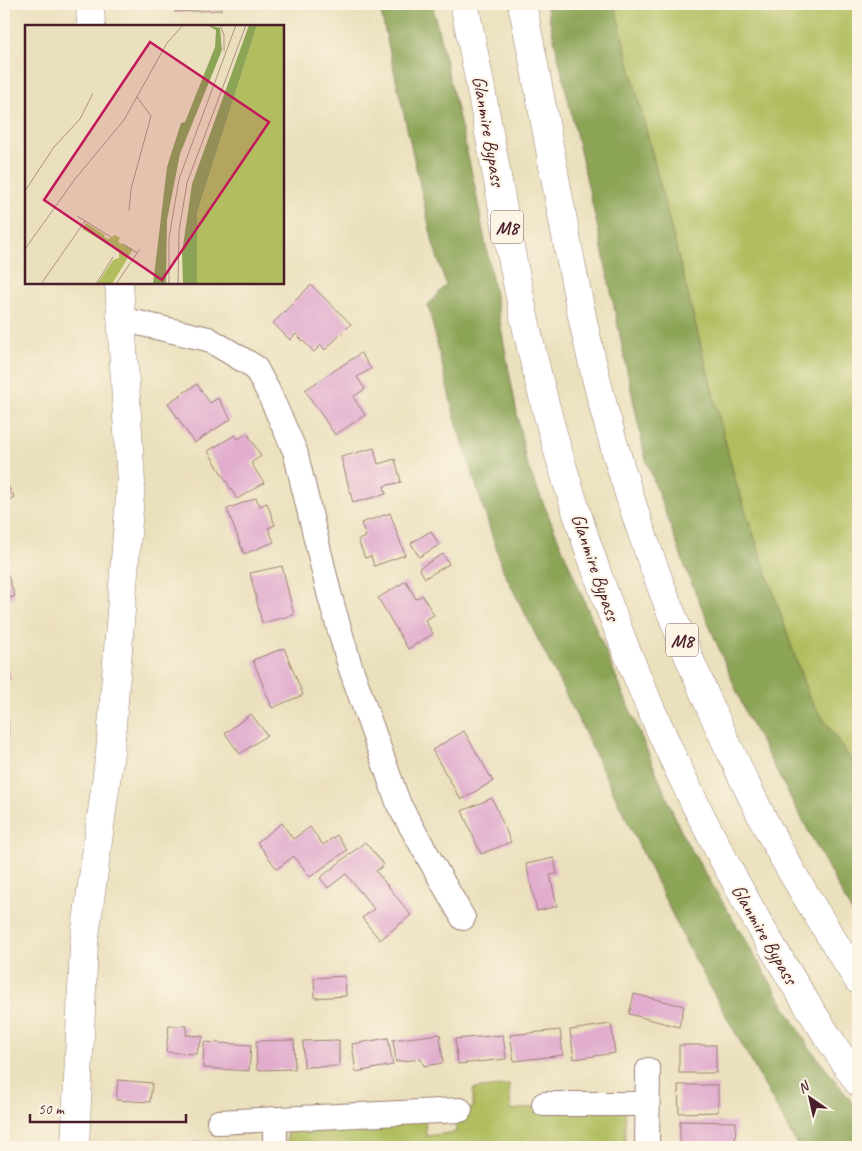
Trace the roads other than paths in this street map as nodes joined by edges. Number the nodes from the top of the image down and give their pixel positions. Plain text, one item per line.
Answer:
1 (90, 4) edge
2 (464, 4) edge
3 (522, 4) edge
4 (91, 25) edge
5 (119, 284) edge
6 (121, 319) junction
7 (463, 918) dead end
8 (858, 980) edge
9 (648, 1070) dead end
10 (858, 1082) edge
11 (544, 1104) dead end
12 (647, 1104) junction
13 (460, 1110) dead end
14 (275, 1119) junction
15 (219, 1122) dead end
16 (75, 1147) edge
17 (276, 1147) edge
18 (647, 1147) edge

1 - 4 main road
2 - 10 main road, Glanmire Bypass / M8
3 - 8 main road, M8
5 - 6 main road
6 - 7 street
6 - 16 main road
9 - 12 street
11 - 12 street
12 - 18 street
13 - 14 street
14 - 15 street
14 - 17 street

